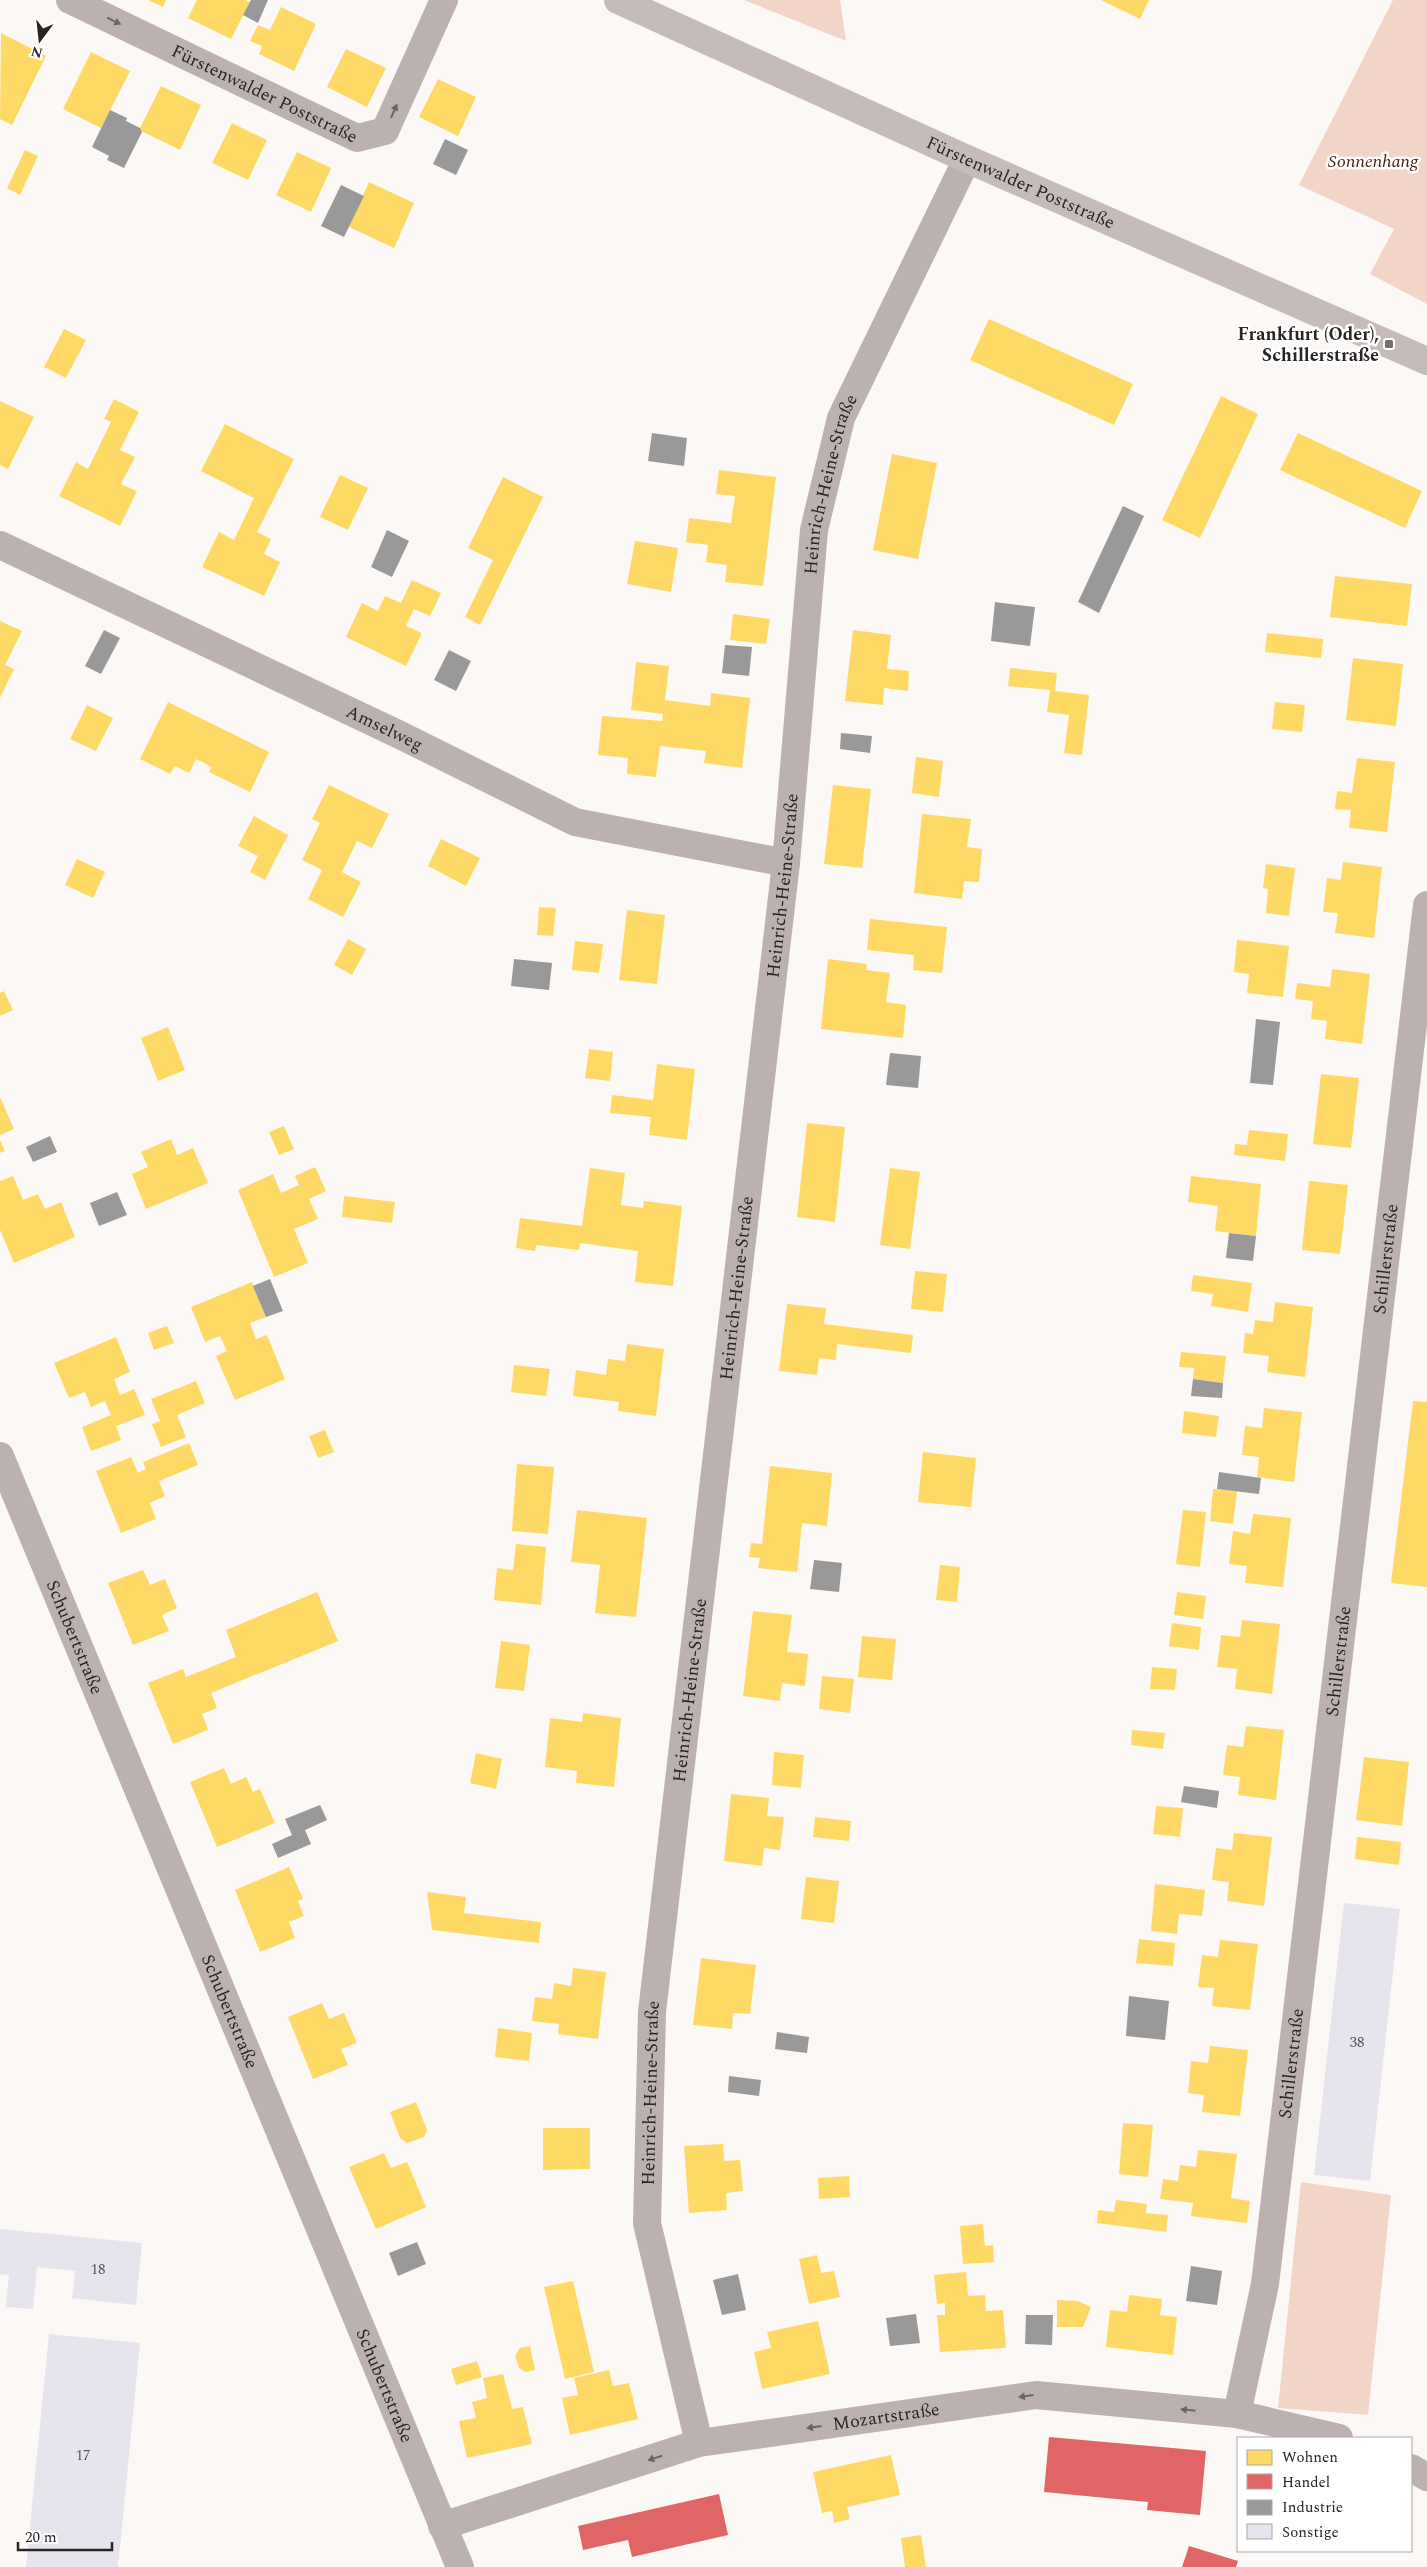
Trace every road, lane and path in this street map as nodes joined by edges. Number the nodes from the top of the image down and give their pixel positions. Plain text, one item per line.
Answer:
1 (70, 0) edge
2 (444, 0) edge
3 (618, 0) edge
4 (967, 159) junction
5 (1427, 361) edge
6 (0, 545) edge
7 (786, 863) junction
8 (1427, 905) edge
9 (0, 1456) edge
10 (1237, 2414) junction
11 (1335, 2437) edge
12 (699, 2443) junction
13 (1412, 2469) edge
14 (1427, 2477) edge
15 (442, 2526) junction
16 (460, 2567) edge

1 -> 2 street, Fürstenwalder Poststraße
3 - 4 street, Fürstenwalder Poststraße
4 - 5 street, Fürstenwalder Poststraße
4 - 7 street, Heinrich-Heine-Straße
6 - 7 street, Amselweg
7 - 12 street, Heinrich-Heine-Straße
8 - 10 street, Schillerstraße
9 - 15 street, Schubertstraße
10 - 11 street, Mozartstraße
10 -> 12 street, Mozartstraße
12 -> 15 street, Mozartstraße
13 - 14 street
15 - 16 street, Schubertstraße

